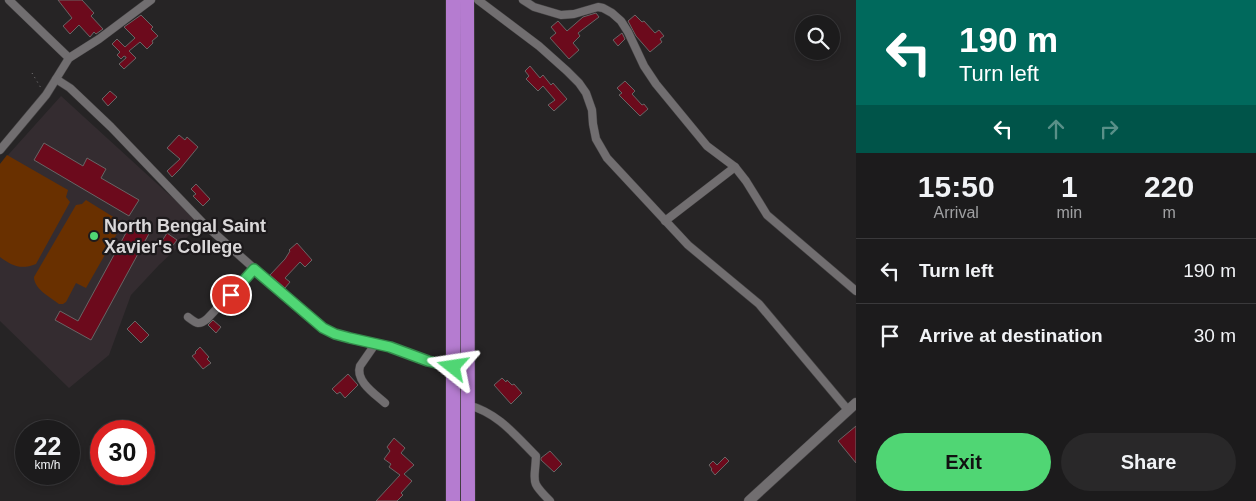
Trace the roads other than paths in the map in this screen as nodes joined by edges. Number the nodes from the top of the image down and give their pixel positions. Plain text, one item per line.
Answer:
1 (9, 0) edge
2 (151, 0) edge
3 (453, 0) edge
4 (467, 0) edge
5 (478, 0) edge
6 (523, 0) edge
7 (69, 58) junction
8 (56, 79) junction
9 (0, 150) edge
10 (735, 167) junction
11 (665, 221) junction
12 (254, 269) junction
13 (856, 291) edge
14 (188, 317) dead end
15 (376, 343) junction
16 (453, 367) junction
17 (386, 403) dead end
18 (468, 405) junction
19 (852, 407) edge
20 (453, 501) edge
21 (468, 501) edge
22 (550, 501) edge
23 (749, 501) edge

1 - 7 street
2 - 7 street
3 - 16 highway
4 - 18 highway
5 - 11 street
6 - 10 street
7 - 8 street
8 - 9 street
8 - 12 street
10 - 11 street
10 - 13 street
11 - 19 street
12 - 14 street
12 - 15 street
15 - 16 street
15 - 17 street
16 - 20 highway
18 - 21 highway
18 - 22 street
19 - 23 street

